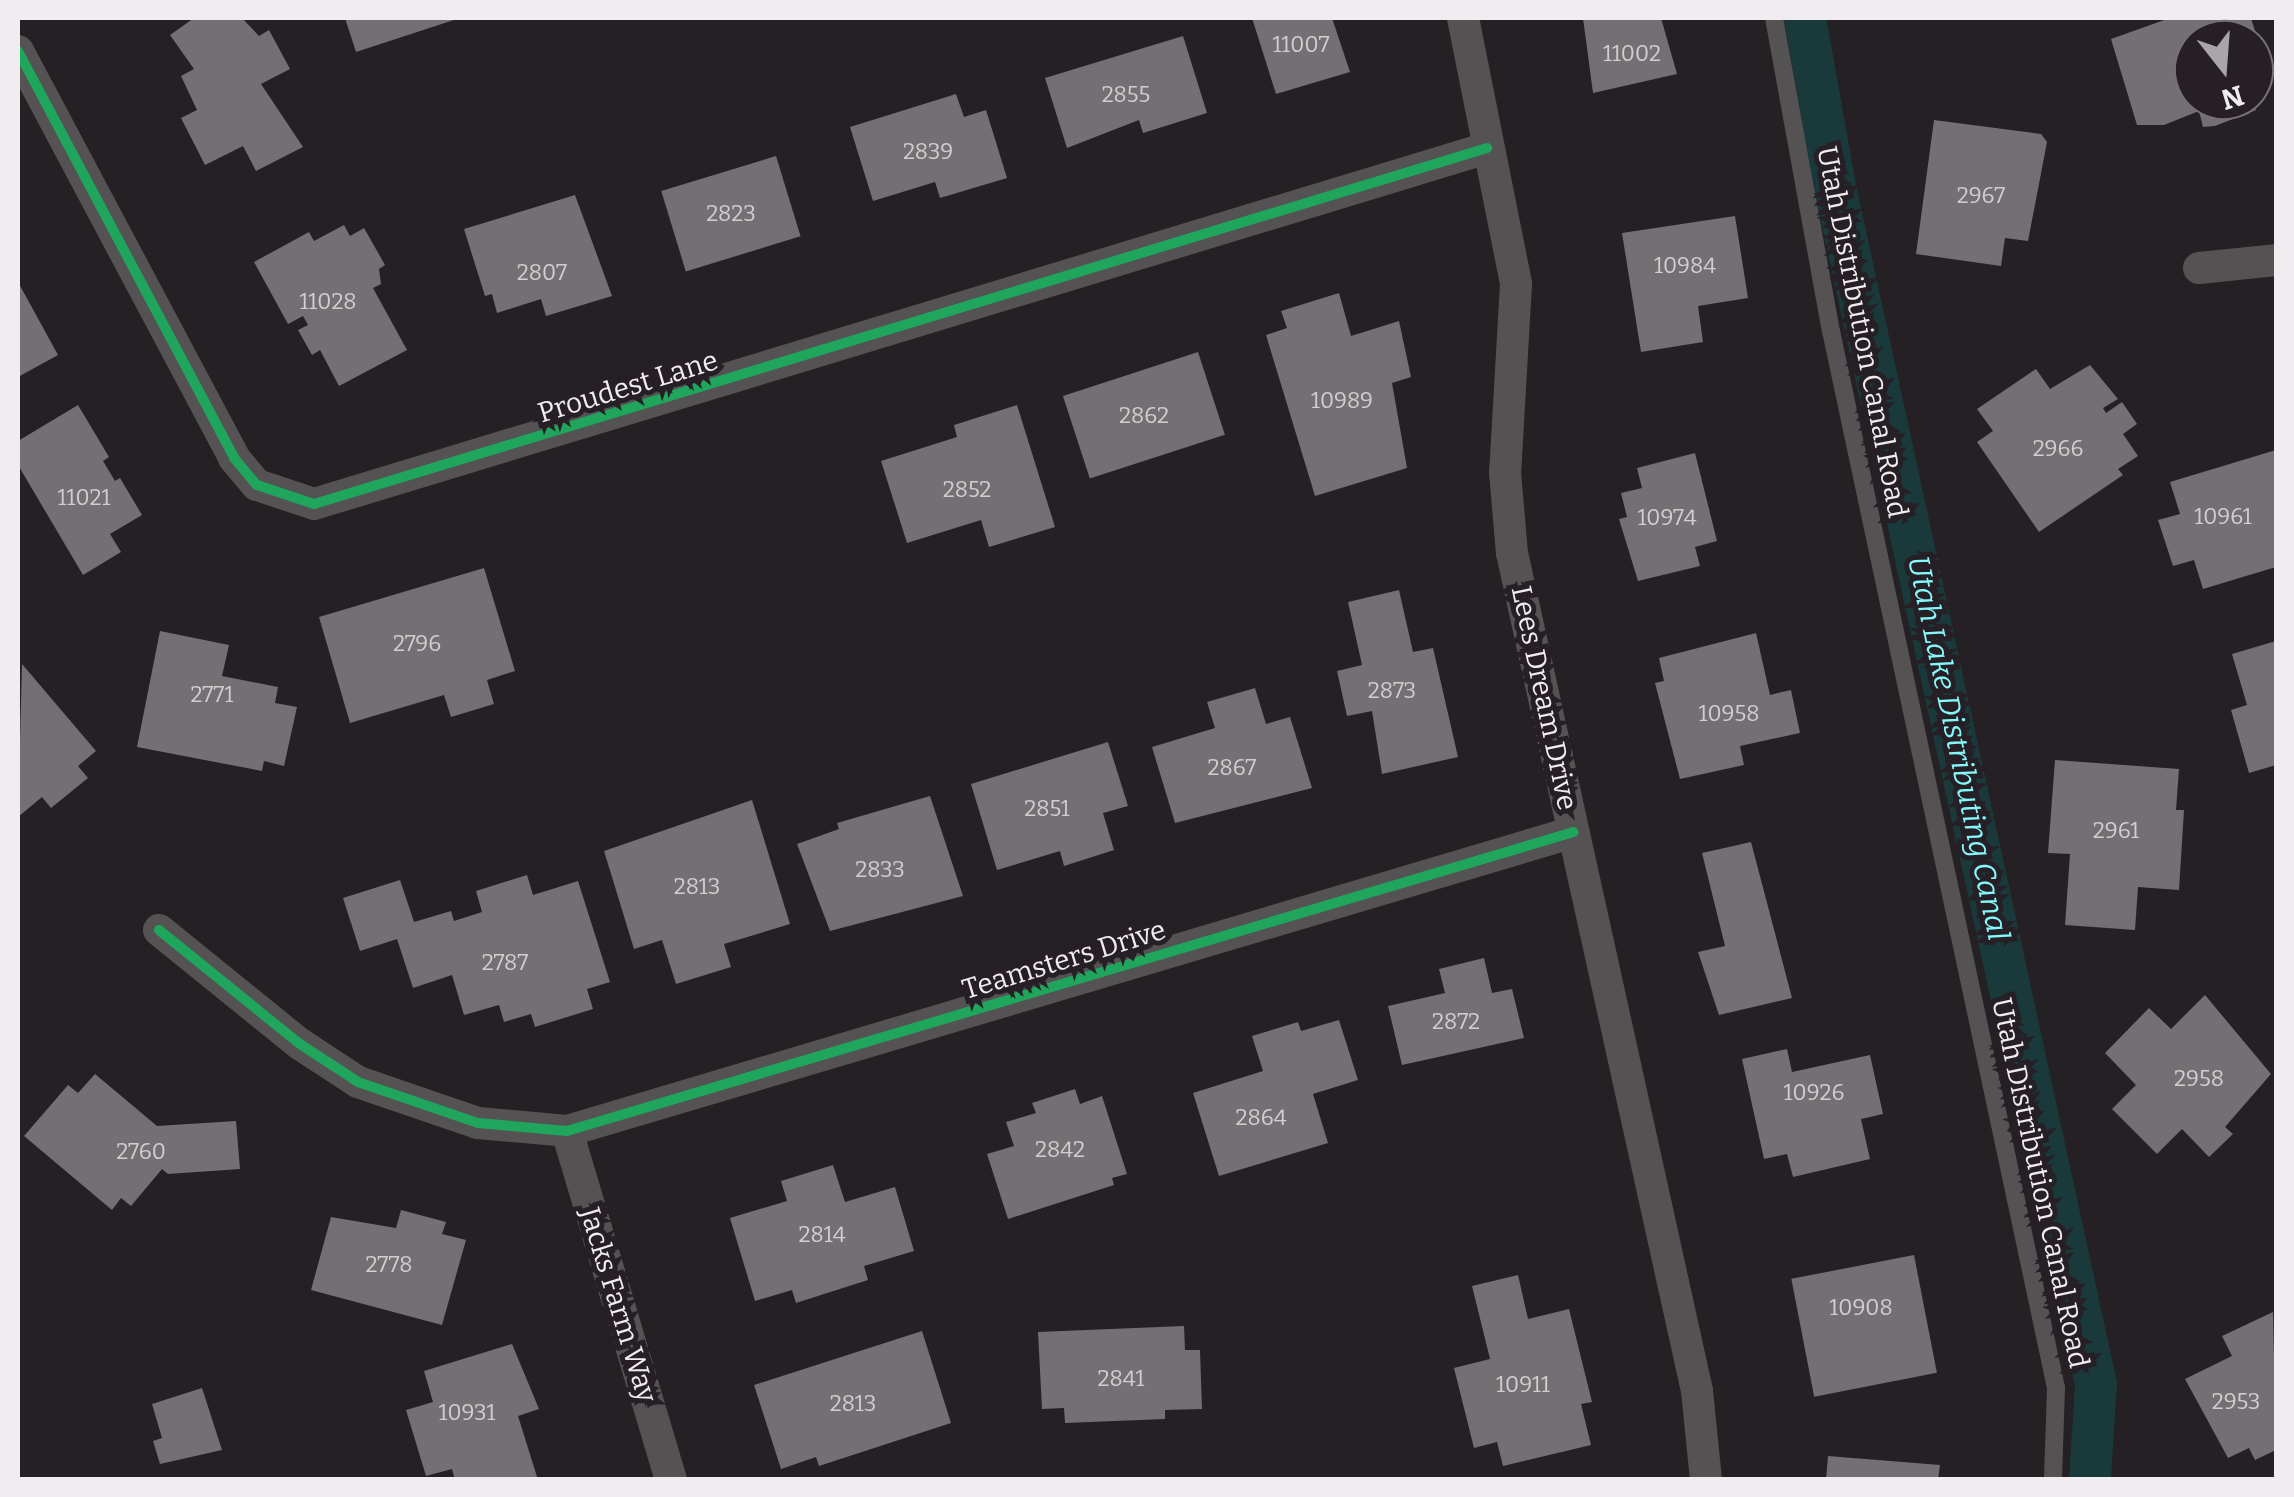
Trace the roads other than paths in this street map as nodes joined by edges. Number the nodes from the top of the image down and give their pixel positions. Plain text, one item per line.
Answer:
1 (1463, 18) edge
2 (1774, 18) edge
3 (18, 51) edge
4 (1486, 148) junction
5 (2276, 260) edge
6 (2200, 268) dead end
7 (1574, 832) junction
8 (159, 930) dead end
9 (567, 1130) junction
10 (671, 1480) edge
11 (1706, 1480) edge
12 (2053, 1480) edge

1 - 4 street, Lees Dream Drive
2 - 12 lane, Utah Distribution Canal Road
3 - 4 street, Proudest Lane
4 - 7 street, Lees Dream Drive
5 - 6 street
7 - 9 street, Teamsters Drive
7 - 11 street, Lees Dream Drive
8 - 9 street
9 - 10 street, Jacks Farm Way

